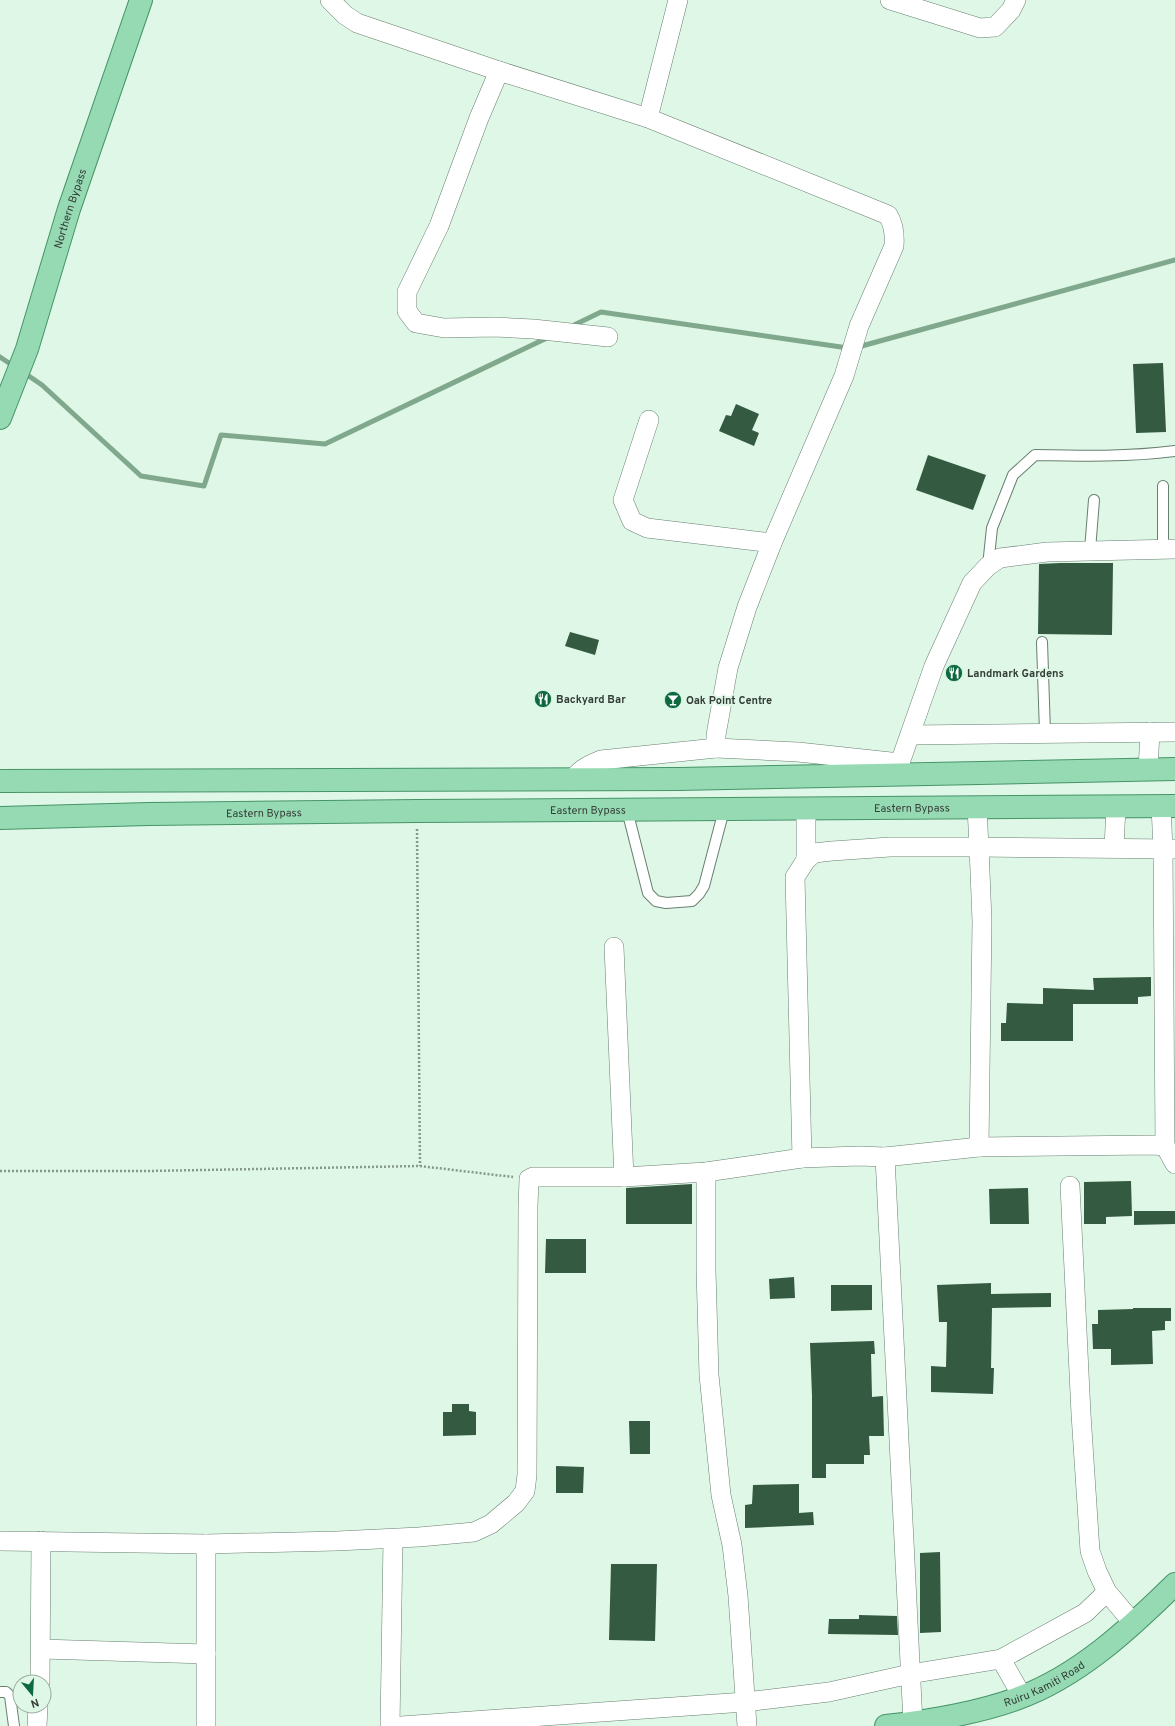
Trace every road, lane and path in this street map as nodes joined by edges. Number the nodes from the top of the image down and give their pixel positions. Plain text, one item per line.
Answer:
1 (141, 0) edge
2 (330, 0) edge
3 (678, 0) edge
4 (890, 0) edge
5 (1016, 0) edge
6 (500, 71) junction
7 (648, 118) junction
8 (608, 337) dead end
9 (0, 418) edge
10 (649, 420) dead end
11 (1175, 451) edge
12 (1163, 486) dead end
13 (1094, 500) dead end
14 (772, 543) junction
15 (1169, 549) edge
16 (1090, 550) junction
17 (988, 566) junction
18 (1042, 642) dead end
19 (1150, 732) junction
20 (1175, 732) edge
21 (1044, 733) junction
22 (910, 735) junction
23 (716, 748) junction
24 (898, 769) junction
25 (1175, 769) edge
26 (1148, 770) junction
27 (572, 780) junction
28 (0, 781) edge
29 (1168, 806) edge
30 (1116, 807) junction
31 (977, 808) junction
32 (806, 809) junction
33 (417, 810) junction
34 (627, 810) junction
35 (724, 810) junction
36 (0, 818) edge
37 (979, 847) junction
38 (1114, 848) junction
39 (1169, 849) edge
40 (806, 860) junction
41 (614, 947) dead end
42 (1165, 1146) junction
43 (979, 1147) junction
44 (884, 1157) junction
45 (802, 1158) junction
46 (1175, 1164) edge
47 (420, 1166) junction
48 (0, 1171) edge
49 (706, 1172) junction
50 (624, 1177) junction
51 (530, 1179) junction
52 (1070, 1186) dead end
53 (393, 1539) junction
54 (0, 1541) edge
55 (41, 1542) junction
56 (206, 1544) junction
57 (1175, 1584) edge
58 (1107, 1592) junction
59 (1134, 1624) junction
60 (41, 1649) junction
61 (206, 1654) junction
62 (1001, 1659) junction
63 (40, 1674) edge
64 (910, 1674) junction
65 (0, 1692) edge
66 (1022, 1696) junction
67 (745, 1702) junction
68 (38, 1714) edge
69 (913, 1723) junction
70 (14, 1726) edge
71 (37, 1726) edge
72 (206, 1726) edge
73 (390, 1726) edge
74 (401, 1726) edge
75 (747, 1726) edge
76 (886, 1726) edge

1 - 9 main road, Northern Bypass
2 - 6 street
3 - 7 street
4 - 5 street
6 - 7 street
6 - 8 street
7 - 14 street
10 - 14 street
11 - 17 lane
12 - 15 lane
13 - 16 lane
14 - 23 street
15 - 16 street
16 - 17 street
17 - 22 street
18 - 21 lane
19 - 20 street
19 - 21 street
19 - 26 street
21 - 22 street
22 - 24 street
23 - 24 street
23 - 27 street
24 - 26 main road
24 - 27 main road
25 - 26 main road
27 - 28 main road
29 - 30 main road, Eastern Bypass
29 - 39 street
30 - 31 main road, Eastern Bypass
30 - 38 street
31 - 32 main road, Eastern Bypass
31 - 37 street
32 - 35 main road, Eastern Bypass
32 - 40 street
33 - 34 main road, Eastern Bypass
33 - 36 main road, Eastern Bypass
33 - 47 path
34 - 35 main road, Eastern Bypass
34 - 35 lane
37 - 38 street
37 - 40 street
37 - 43 street
38 - 39 street
39 - 42 street
40 - 45 street
41 - 50 street
42 - 43 street
42 - 46 street
43 - 44 street
44 - 45 street
44 - 64 street
45 - 49 street
47 - 48 path
47 - 51 path
49 - 50 street
49 - 67 street
50 - 51 street
51 - 53 street
52 - 58 street
53 - 56 street
53 - 73 street
54 - 55 street
55 - 56 street
55 - 60 street
56 - 61 street
57 - 59 main road, Ruiru Kamiti Road
58 - 59 street
58 - 62 street
59 - 66 main road, Ruiru Kamiti Road
60 - 61 street
60 - 63 street
61 - 72 street
62 - 64 street
62 - 66 street
64 - 67 street
64 - 69 street
65 - 70 lane
66 - 69 main road, Ruiru Kamiti Road
67 - 74 street
67 - 75 street
68 - 71 street
69 - 76 main road, Ruiru Kamiti Road

